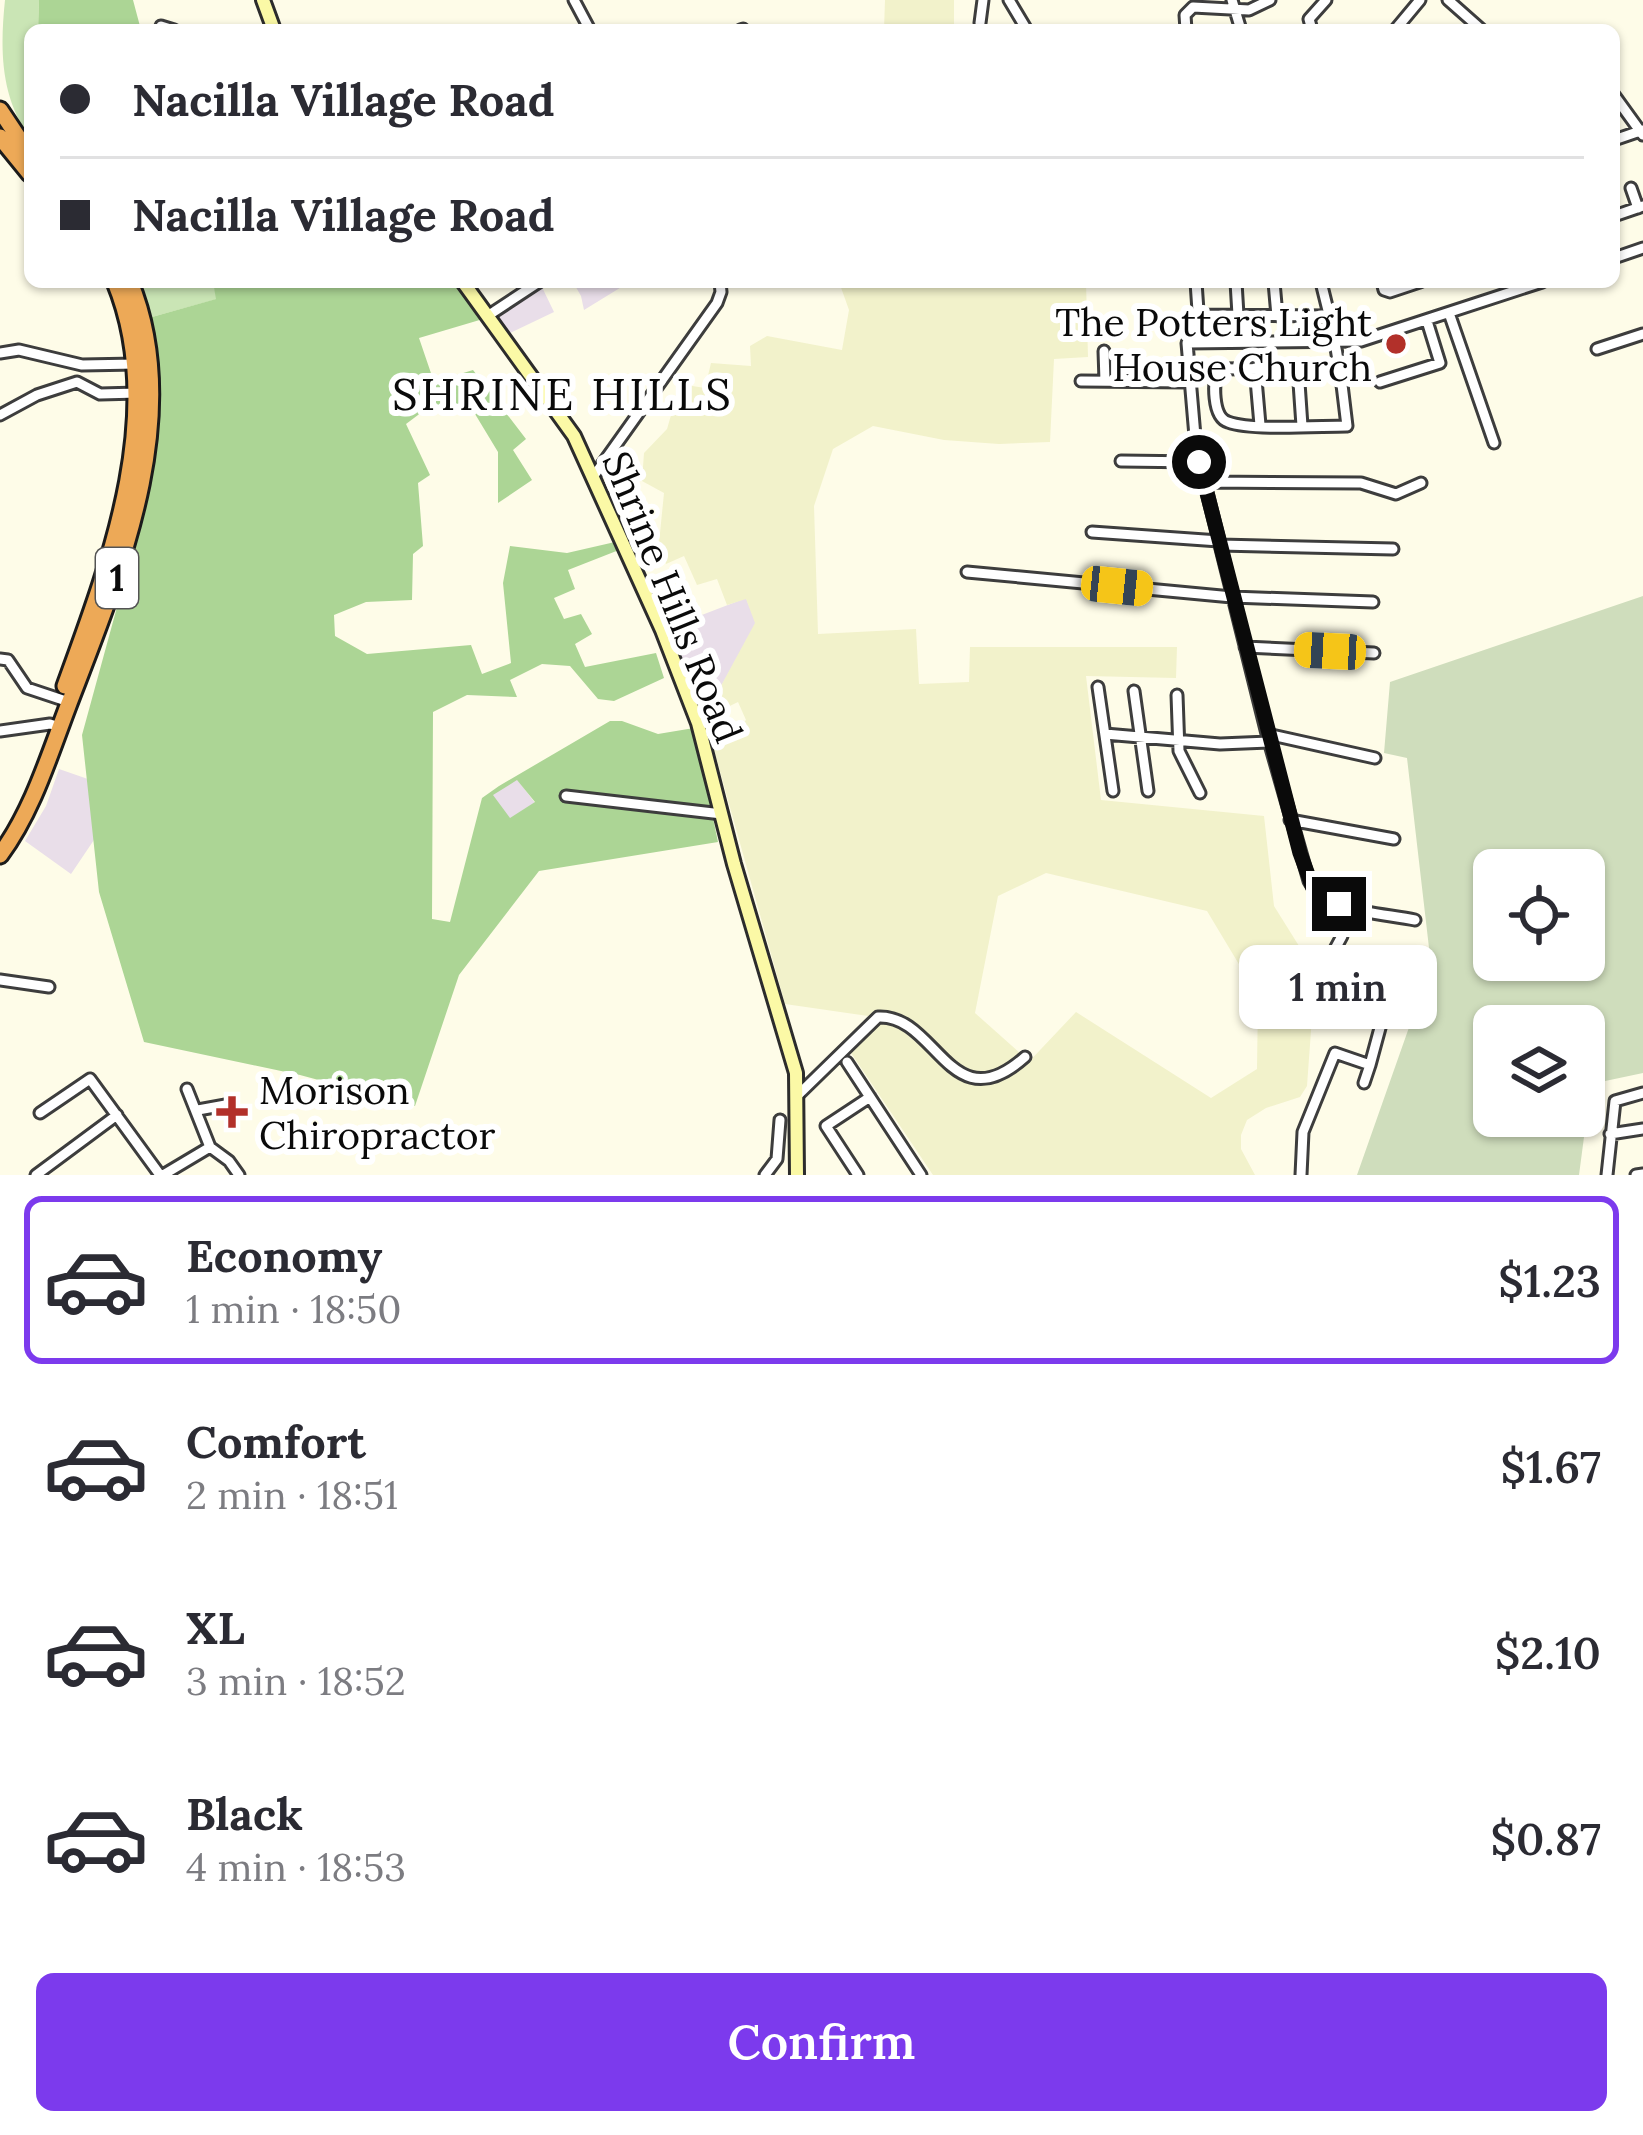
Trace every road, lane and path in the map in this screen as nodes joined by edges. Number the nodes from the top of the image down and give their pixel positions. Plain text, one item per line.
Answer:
1 (983, 0) edge
2 (1270, 0) edge
3 (1325, 0) edge
4 (1420, 0) edge
5 (1448, 0) edge
6 (1234, 4) edge
7 (980, 23) dead end
8 (1186, 24) edge
9 (1310, 24) edge
10 (1400, 24) edge
11 (1475, 24) edge
12 (1620, 102) edge
13 (0, 110) edge
14 (1642, 132) edge
15 (0, 137) edge
16 (24, 146) edge
17 (24, 167) edge
18 (1630, 188) dead end
19 (1641, 207) edge
20 (117, 288) edge
21 (132, 288) edge
22 (469, 288) edge
23 (530, 288) edge
24 (719, 288) edge
25 (1197, 288) edge
26 (1236, 288) edge
27 (1275, 288) edge
28 (1323, 288) edge
29 (1525, 288) edge
30 (1449, 314) junction
31 (489, 315) junction
32 (1238, 316) junction
33 (1277, 316) junction
34 (1330, 316) junction
35 (1427, 321) junction
36 (1643, 334) edge
37 (1337, 342) junction
38 (1597, 349) dead end
39 (1104, 352) dead end
40 (0, 353) edge
41 (142, 363) junction
42 (1255, 368) junction
43 (1298, 368) junction
44 (1341, 368) junction
45 (1081, 381) dead end
46 (1106, 381) junction
47 (1189, 382) junction
48 (1380, 382) dead end
49 (142, 392) junction
50 (0, 415) edge
51 (1260, 425) junction
52 (1302, 426) junction
53 (1494, 443) dead end
54 (1121, 461) dead end
55 (1199, 462) junction
56 (593, 477) junction
57 (1204, 482) junction
58 (1421, 483) dead end
59 (1092, 532) dead end
60 (1219, 543) junction
61 (1393, 549) dead end
62 (968, 572) dead end
63 (1232, 598) junction
64 (1373, 602) dead end
65 (1245, 647) junction
66 (1374, 652) dead end
67 (0, 659) edge
68 (1098, 687) dead end
69 (1134, 691) dead end
70 (1177, 695) dead end
71 (64, 700) junction
72 (55, 726) junction
73 (0, 731) edge
74 (1105, 734) junction
75 (1141, 738) junction
76 (1268, 738) junction
77 (1178, 741) junction
78 (1375, 758) dead end
79 (1112, 791) dead end
80 (1148, 791) dead end
81 (1201, 793) dead end
82 (566, 796) dead end
83 (722, 814) junction
84 (1290, 820) junction
85 (1394, 839) dead end
86 (0, 841) edge
87 (0, 855) edge
88 (1339, 904) junction
89 (1415, 920) dead end
90 (1389, 962) dead end
91 (0, 980) edge
92 (49, 987) dead end
93 (1388, 990) junction
94 (1415, 996) dead end
95 (1025, 1057) dead end
96 (847, 1062) dead end
97 (1370, 1065) junction
98 (1364, 1083) dead end
99 (187, 1089) dead end
100 (1643, 1093) edge
101 (798, 1095) junction
102 (870, 1097) junction
103 (232, 1104) dead end
104 (198, 1110) junction
105 (40, 1113) dead end
106 (117, 1115) junction
107 (780, 1120) dead end
108 (1643, 1129) edge
109 (1610, 1134) junction
110 (210, 1147) junction
111 (37, 1175) edge
112 (162, 1175) edge
113 (239, 1175) edge
114 (765, 1175) edge
115 (797, 1175) edge
116 (858, 1175) edge
117 (921, 1175) edge
118 (1300, 1175) edge
119 (1606, 1175) edge

1 - 7 street
2 - 6 street
3 - 9 street
4 - 10 street
5 - 11 street
6 - 8 street
12 - 14 street
13 - 16 highway
15 - 17 highway
18 - 19 street
20 - 41 highway, 1
21 - 41 highway, 1
22 - 31 street, Shrine Hills Road
23 - 31 street
24 - 56 street
25 - 32 street
26 - 32 street
27 - 33 street
28 - 34 street
29 - 30 street
30 - 35 street
30 - 53 street
31 - 56 street, Shrine Hills Road
32 - 33 street
33 - 34 street
34 - 37 street
35 - 37 street
35 - 48 street
36 - 38 street
37 - 44 street
37 - 47 street
39 - 46 street
40 - 41 street
41 - 49 highway, 1
42 - 43 street
42 - 51 street
42 - 51 street
43 - 44 street
43 - 52 street
44 - 52 street
45 - 46 street
46 - 47 street
47 - 55 street
49 - 50 street
49 - 71 highway, 1
51 - 52 street
54 - 55 street
55 - 57 street
56 - 83 street, Shrine Hills Road
57 - 58 street
57 - 60 street
59 - 60 street
60 - 61 street
60 - 63 street
62 - 63 street
63 - 64 street
63 - 65 street
65 - 66 street
65 - 76 street
67 - 71 street
68 - 74 street
69 - 75 street
70 - 77 street
71 - 72 highway, 1
72 - 73 street
72 - 86 highway, 1
72 - 87 highway, 1
74 - 75 street
74 - 79 street
75 - 77 street
75 - 80 street
76 - 77 street
76 - 78 street
76 - 84 street
77 - 81 street
82 - 83 street
83 - 101 street, Shrine Hills Road
84 - 85 street
84 - 88 street
88 - 89 street
88 - 93 street
90 - 93 street
91 - 92 street
93 - 94 street
93 - 97 street
95 - 101 street
96 - 102 street
97 - 98 street
97 - 118 street
99 - 104 street
100 - 109 street
101 - 115 street, Shrine Hills Road
102 - 116 street
102 - 117 street
103 - 104 street
104 - 110 street
105 - 106 street
106 - 111 street
106 - 112 street
107 - 114 street
108 - 109 street
109 - 119 street
110 - 112 street
110 - 113 street

